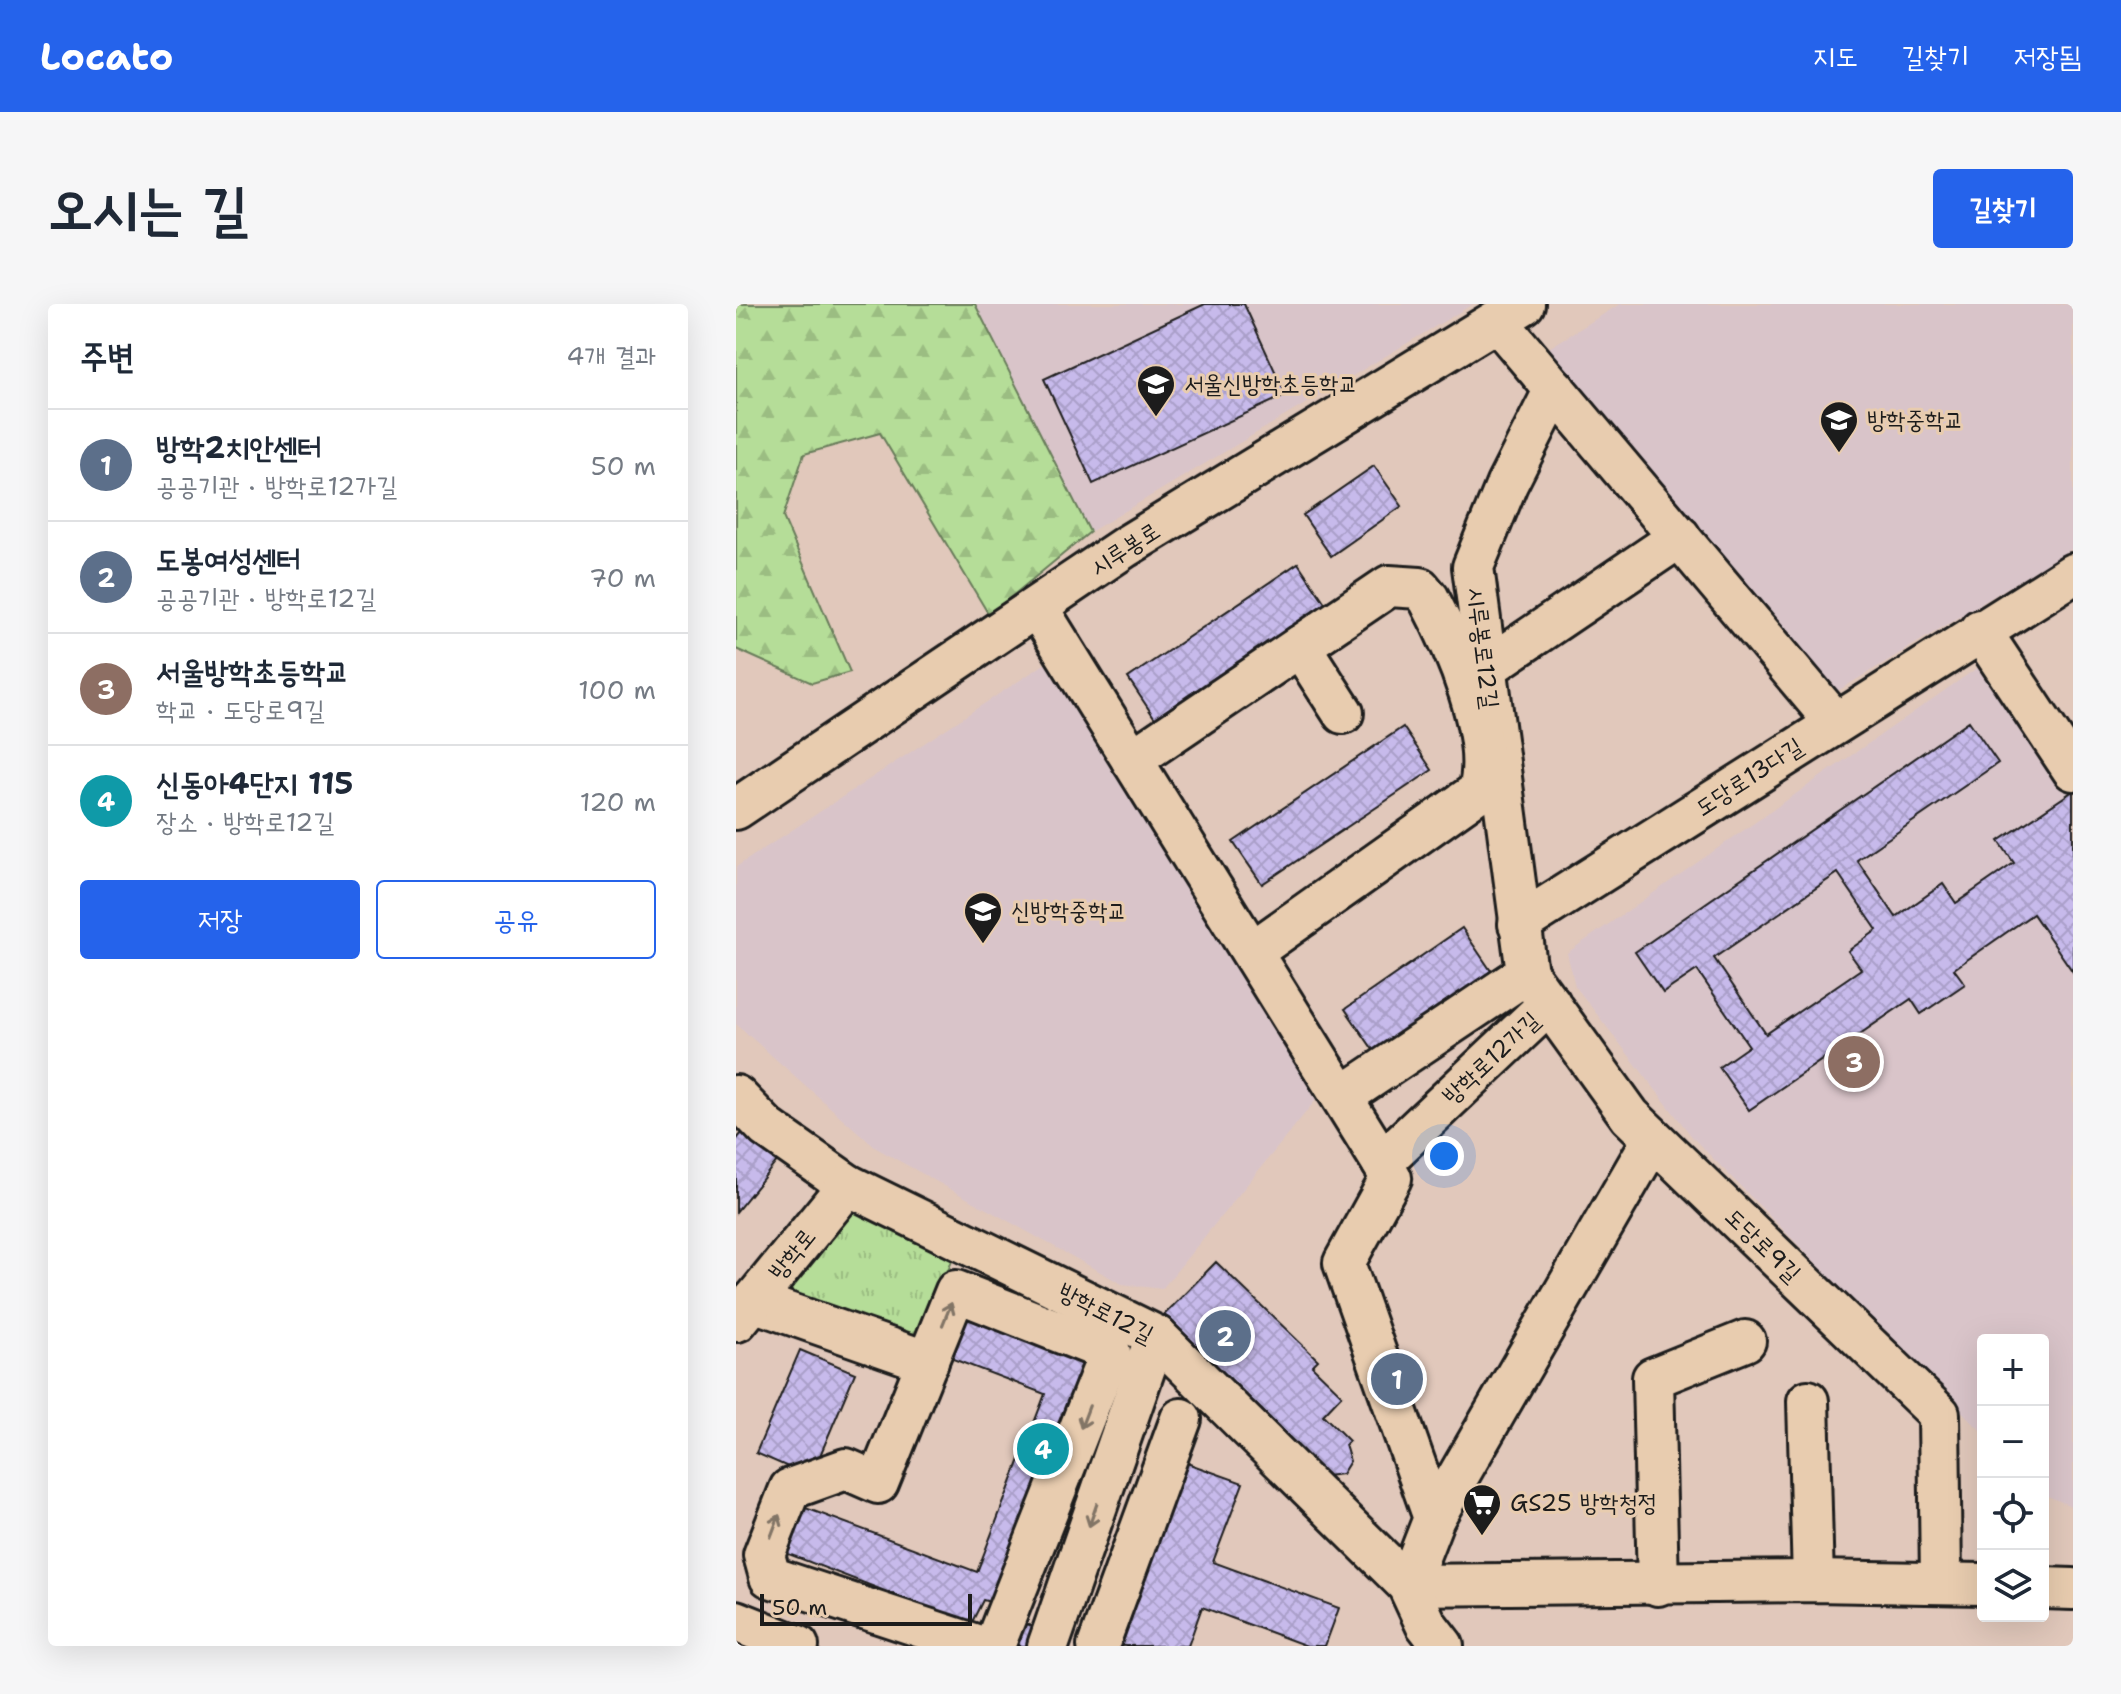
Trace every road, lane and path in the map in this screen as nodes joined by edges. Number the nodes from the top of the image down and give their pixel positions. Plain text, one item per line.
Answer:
1 (1510, 312) edge
2 (1555, 389) junction
3 (1680, 537) junction
4 (2073, 574) edge
5 (1037, 607) junction
6 (1980, 630) junction
7 (1300, 646) junction
8 (1486, 668) junction
9 (1343, 713) dead end
10 (1835, 722) junction
11 (1132, 760) junction
12 (2073, 770) edge
13 (736, 809) edge
14 (1519, 924) junction
15 (1252, 952) junction
16 (1538, 988) junction
17 (736, 1096) edge
18 (1343, 1096) junction
19 (1653, 1139) junction
20 (1382, 1162) junction
21 (848, 1185) junction
22 (745, 1312) edge
23 (1156, 1336) junction
24 (1745, 1341) dead end
25 (928, 1362) junction
26 (1808, 1401) dead end
27 (1181, 1419) dead end
28 (1434, 1518) junction
29 (1813, 1581) junction
30 (1941, 1582) junction
31 (1977, 1584) edge
32 (1408, 1585) junction
33 (1658, 1585) junction
34 (2049, 1588) edge
35 (2073, 1589) edge
36 (736, 1621) edge
37 (1423, 1639) edge
38 (798, 1646) edge
39 (979, 1646) edge
40 (994, 1646) edge
41 (1048, 1646) edge
42 (1098, 1646) edge

1 - 2 street
1 - 5 street, 시루봉로
2 - 3 street
2 - 8 street, 시루봉로12길
3 - 8 street
3 - 10 street
4 - 6 street, 도당로13다길
5 - 11 street
5 - 13 street, 시루봉로
6 - 10 street, 도당로13다길
6 - 12 street
7 - 9 street
7 - 11 street
7 - 15 street
8 - 14 street, 시루봉로12길
10 - 14 street, 도당로13다길
11 - 15 street
14 - 16 street, 도당로9길
15 - 18 street
16 - 18 street
16 - 19 street, 도당로9길
16 - 20 street, 방학로12가길
17 - 21 street, 방학로12길
18 - 20 street
19 - 28 street
19 - 30 street, 도당로9길
20 - 28 street
21 - 22 street, 방학로
21 - 23 street, 방학로12길
22 - 25 street
23 - 32 street, 방학로12길
23 -> 41 street
24 - 33 street
39 -> 25 street
25 -> 40 street
26 - 29 street
27 - 42 street
28 - 32 street
29 - 30 street
29 - 33 street
30 - 31 street
32 - 33 street
32 - 37 street, 방학로12길
34 - 35 street
36 - 38 street

